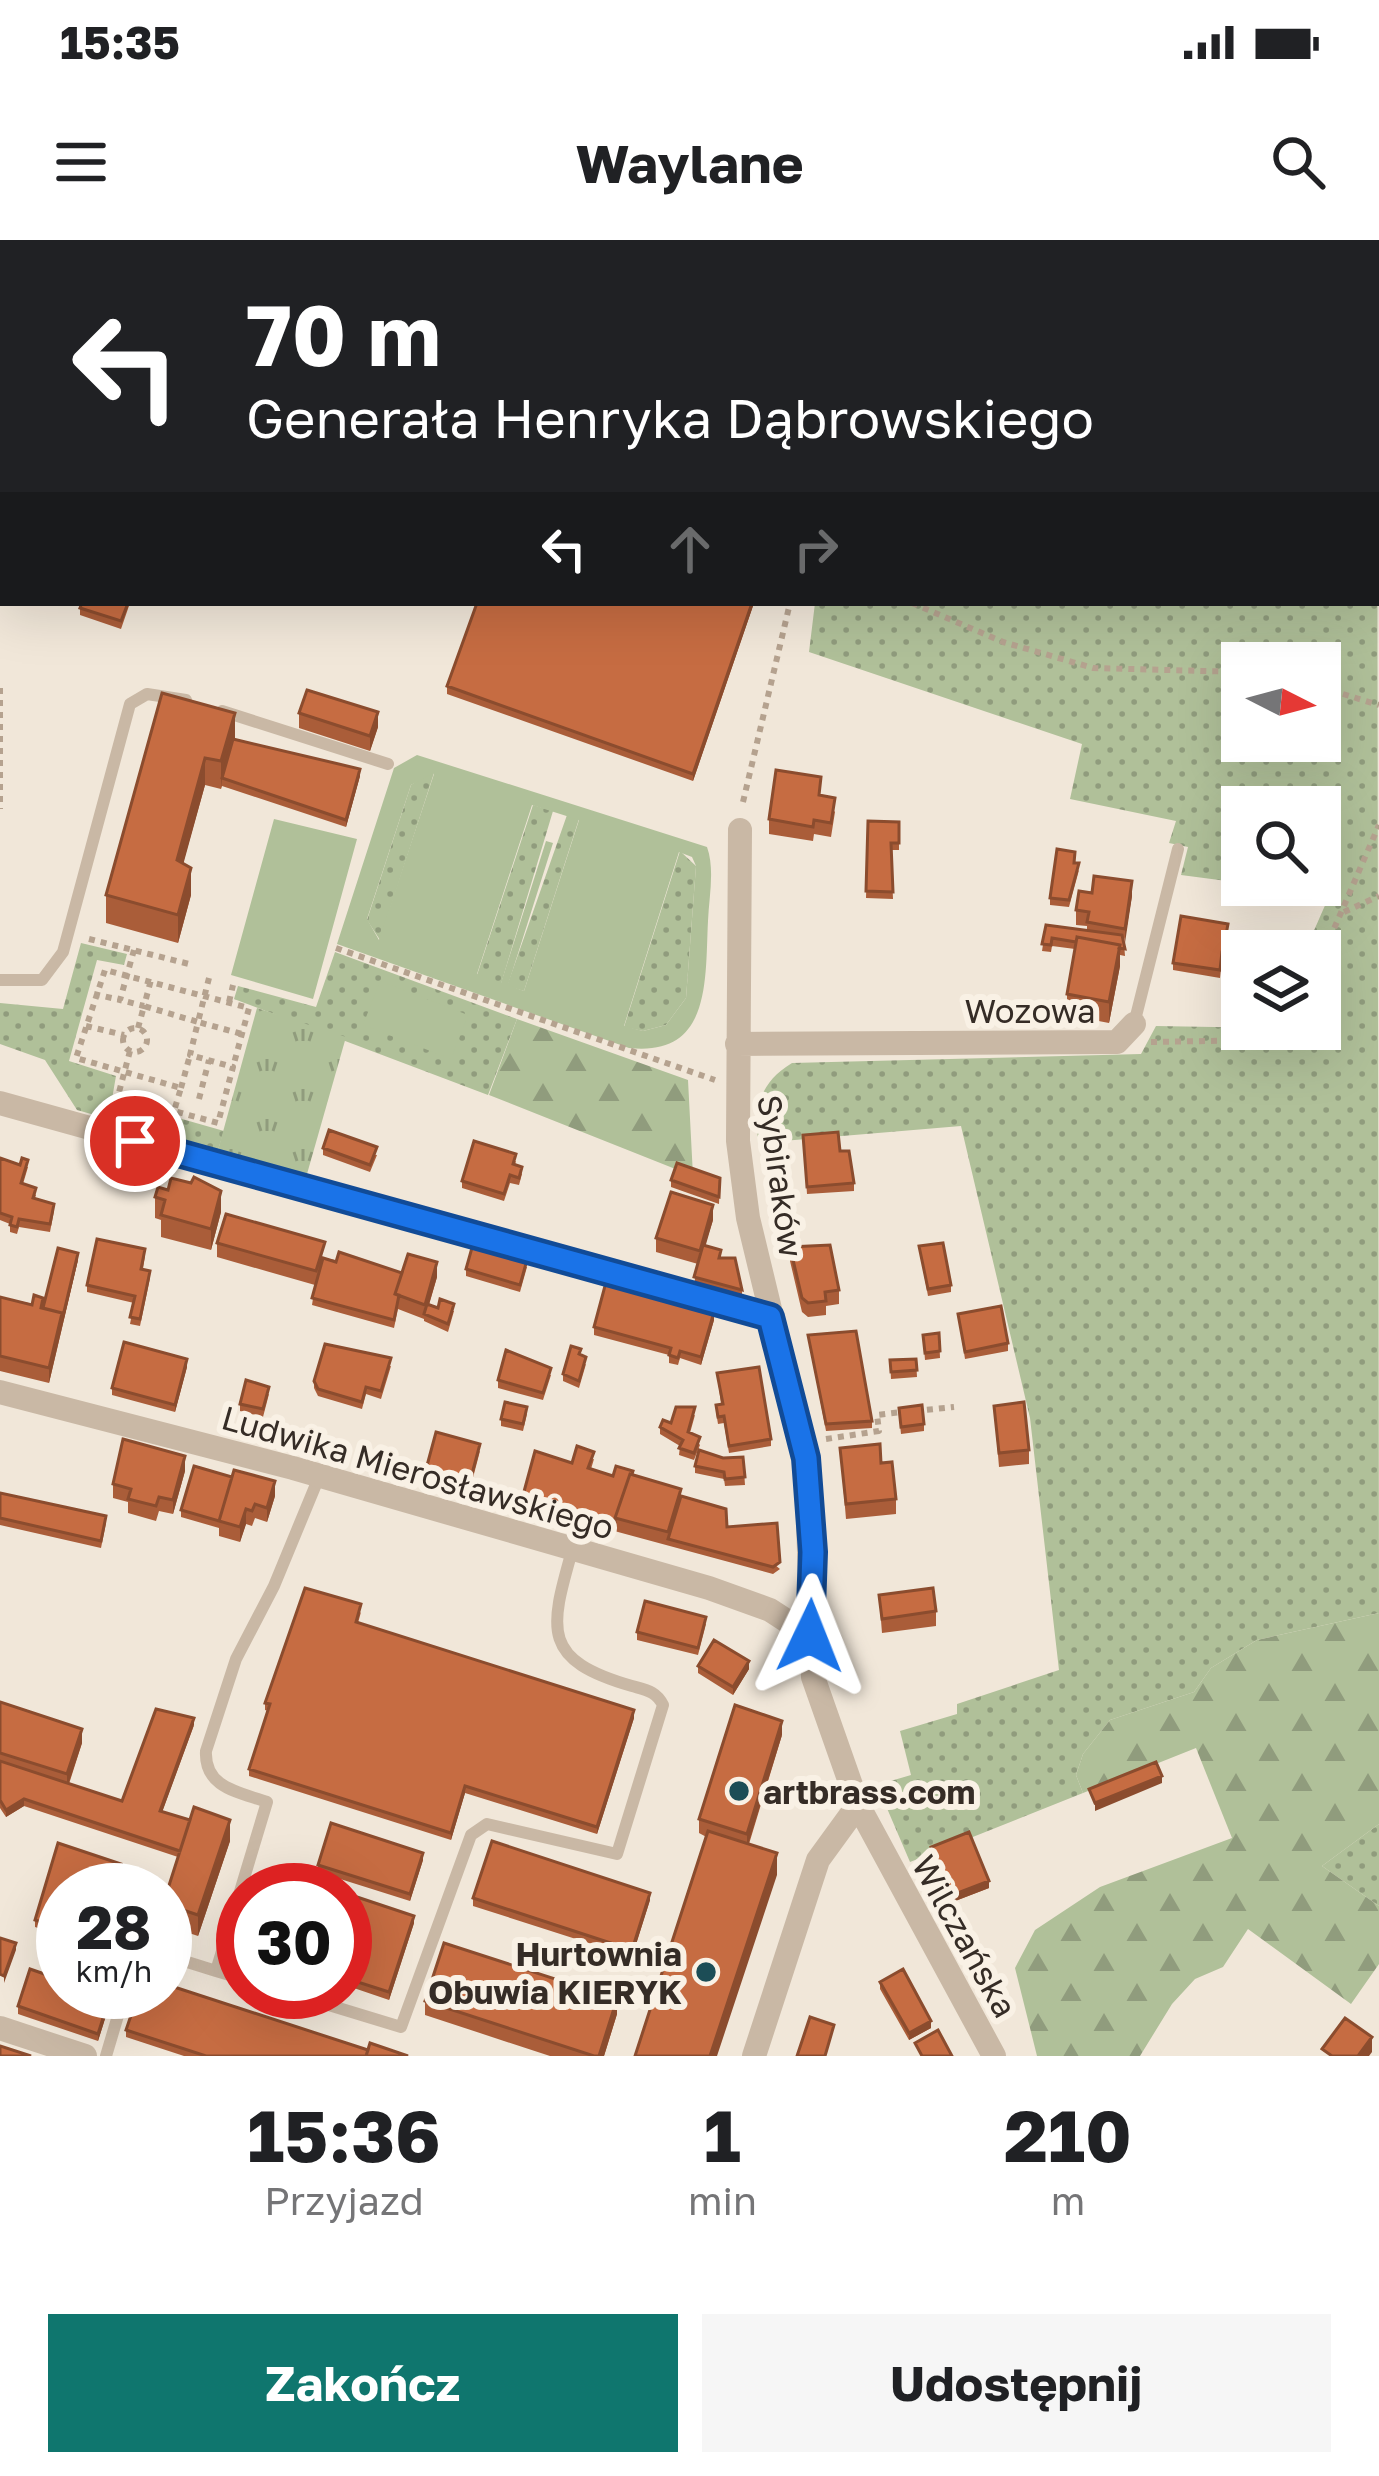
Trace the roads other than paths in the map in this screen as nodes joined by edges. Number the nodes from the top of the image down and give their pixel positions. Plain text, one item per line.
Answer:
1 (388, 764) dead end
2 (740, 830) road end
3 (1178, 849) dead end
4 (0, 980) edge
5 (1126, 1033) joint
6 (736, 1044) junction
7 (0, 1103) edge
8 (770, 1317) junction
9 (0, 1392) edge
10 (320, 1476) junction
11 (572, 1551) junction
12 (810, 1636) junction
13 (858, 1805) junction
14 (878, 1848) joint
15 (192, 1964) edge
16 (215, 1971) joint
17 (372, 2018) edge
18 (117, 2019) edge
19 (0, 2028) edge
20 (85, 2056) edge
21 (106, 2056) edge
22 (754, 2056) edge
23 (994, 2056) edge

1 - 4 lane
2 - 6 street, Sybiraków
3 - 5 lane, Wozowa
5 - 6 street, Wozowa
6 - 8 street, Sybiraków
7 - 8 street
8 - 12 street, Sybiraków
9 - 10 street, Ludwika Mierosławskiego
10 - 11 street, Ludwika Mierosławskiego
10 - 16 lane
11 - 12 street, Ludwika Mierosławskiego
11 - 17 lane
12 - 13 street, Sybiraków
13 - 14 street, Sybiraków
13 - 22 street
14 - 23 street, Wilczańska
15 - 16 lane
18 - 21 lane
19 - 20 street

